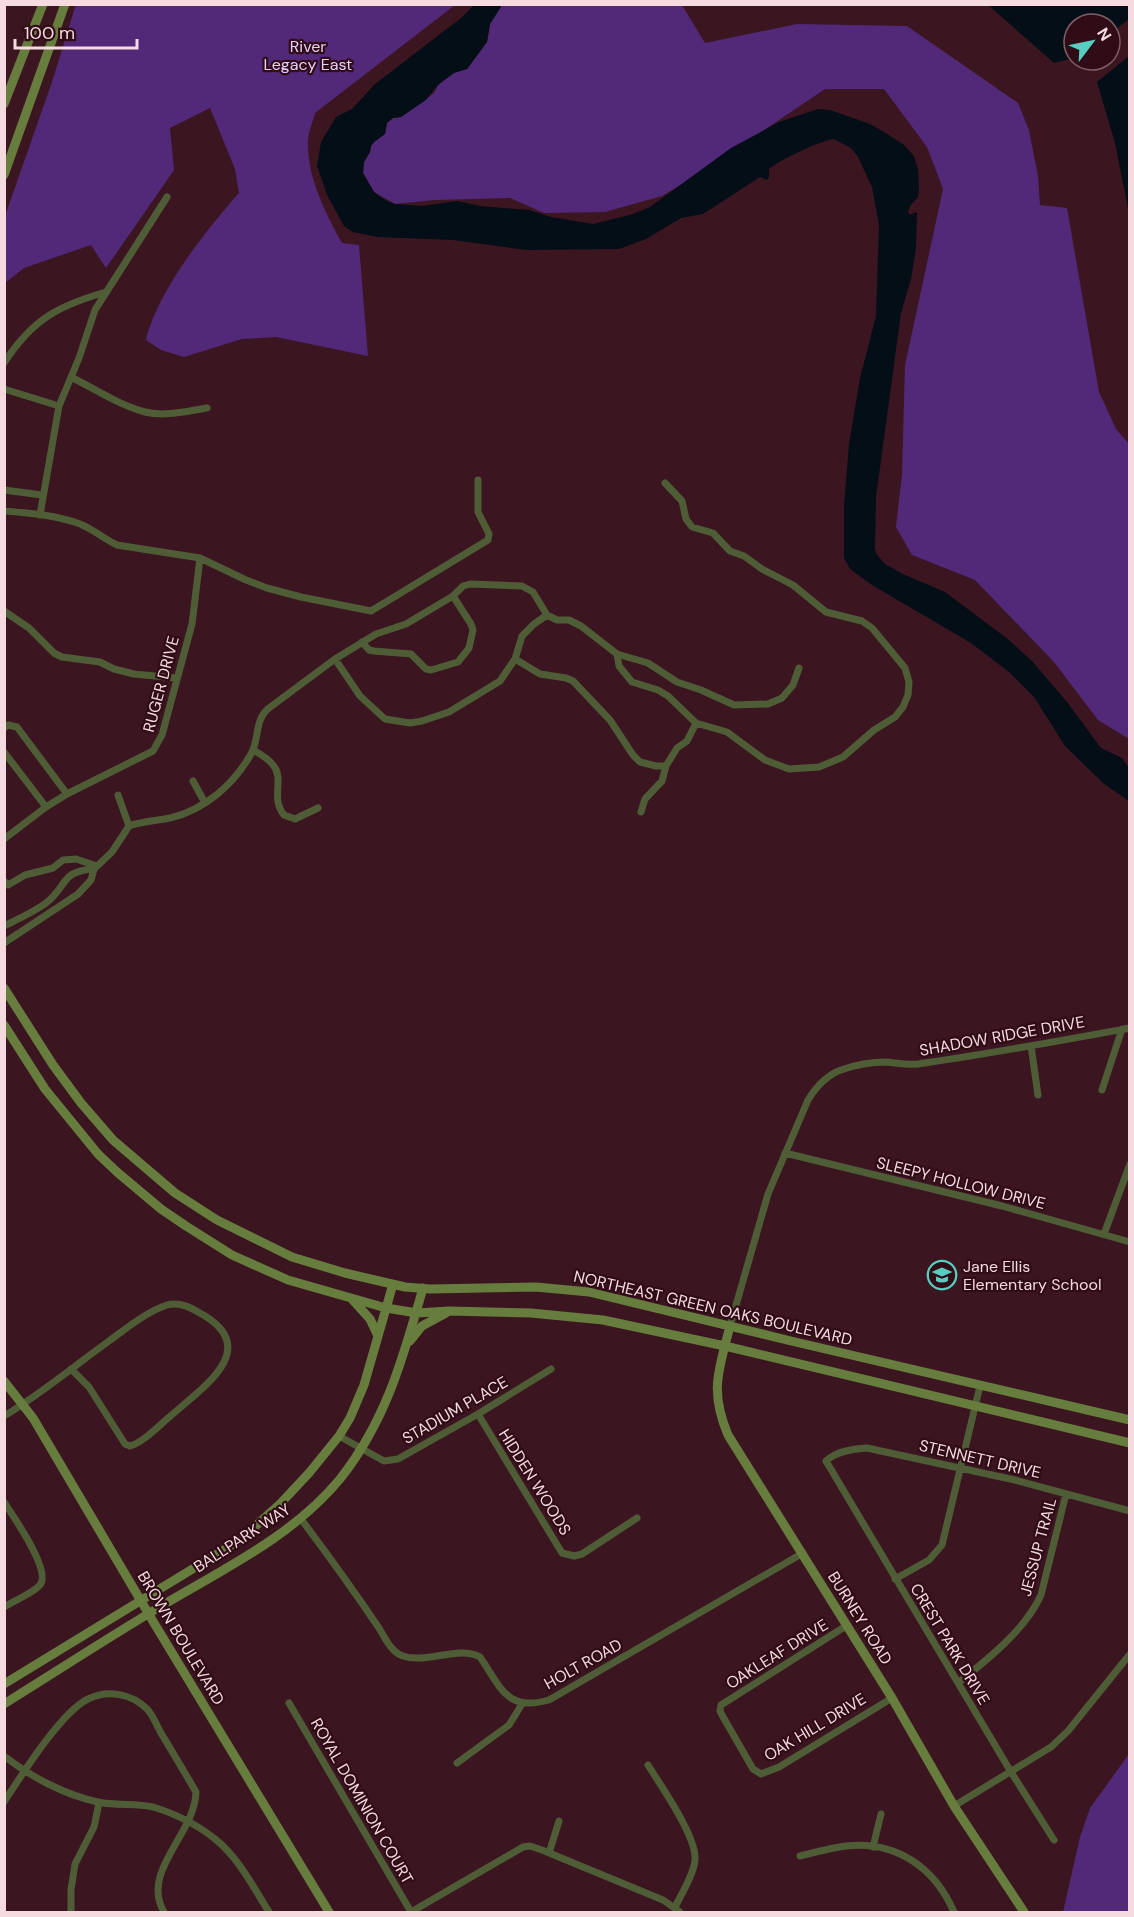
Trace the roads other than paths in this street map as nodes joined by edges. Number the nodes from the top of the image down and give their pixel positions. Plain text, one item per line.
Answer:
1 (43, 4) edge
2 (65, 4) edge
3 (5, 102) edge
4 (4, 176) edge
5 (167, 196) dead end
6 (106, 291) junction
7 (4, 363) edge
8 (71, 377) junction
9 (4, 389) edge
10 (59, 406) junction
11 (207, 408) dead end
12 (478, 480) dead end
13 (665, 483) dead end
14 (4, 490) edge
15 (42, 495) junction
16 (4, 510) edge
17 (40, 515) junction
18 (200, 558) junction
19 (453, 596) junction
20 (4, 611) edge
21 (547, 615) junction
22 (362, 642) junction
23 (617, 654) junction
24 (335, 659) junction
25 (515, 659) junction
26 (799, 668) dead end
27 (176, 678) junction
28 (696, 723) junction
29 (4, 728) edge
30 (253, 750) junction
31 (4, 752) edge
32 (666, 766) junction
33 (193, 781) dead end
34 (67, 794) junction
35 (118, 795) dead end
36 (205, 803) junction
37 (46, 807) junction
38 (318, 808) dead end
39 (641, 812) dead end
40 (129, 826) junction
41 (4, 839) edge
42 (95, 867) junction
43 (4, 881) edge
44 (4, 926) edge
45 (4, 943) edge
46 (4, 988) edge
47 (4, 1025) edge
48 (1126, 1028) edge
49 (1031, 1046) junction
50 (1102, 1090) dead end
51 (1038, 1095) dead end
52 (785, 1153) junction
53 (1130, 1164) edge
54 (1104, 1234) junction
55 (1130, 1242) edge
56 (393, 1284) junction
57 (423, 1288) junction
58 (350, 1296) junction
59 (386, 1308) junction
60 (449, 1311) junction
61 (417, 1313) junction
62 (730, 1326) junction
63 (378, 1336) junction
64 (408, 1343) junction
65 (725, 1346) junction
66 (71, 1369) junction
67 (551, 1369) dead end
68 (4, 1381) edge
69 (980, 1386) junction
70 (24, 1404) junction
71 (975, 1407) junction
72 (478, 1414) junction
73 (4, 1416) edge
74 (1130, 1420) edge
75 (339, 1436) junction
76 (1130, 1443) edge
77 (361, 1448) junction
78 (826, 1461) joint
79 (960, 1468) junction
80 (1066, 1494) junction
81 (4, 1502) edge
82 (1130, 1511) edge
83 (637, 1518) dead end
84 (301, 1519) junction
85 (803, 1553) junction
86 (896, 1579) junction
87 (141, 1601) junction
88 (4, 1607) edge
89 (148, 1614) junction
90 (846, 1626) junction
91 (1130, 1654) edge
92 (958, 1683) junction
93 (4, 1684) edge
94 (892, 1698) junction
95 (289, 1703) dead end
96 (4, 1704) edge
97 (522, 1704) junction
98 (722, 1705) joint
99 (4, 1755) edge
100 (458, 1763) dead end
101 (648, 1765) dead end
102 (24, 1771) junction
103 (1011, 1772) junction
104 (4, 1802) edge
105 (99, 1803) junction
106 (954, 1806) junction
107 (881, 1814) dead end
108 (559, 1821) dead end
109 (189, 1822) junction
110 (1054, 1840) dead end
111 (873, 1847) junction
112 (549, 1852) junction
113 (800, 1856) dead end
114 (678, 1910) edge
115 (71, 1912) edge
116 (164, 1912) edge
117 (269, 1912) edge
118 (329, 1912) edge
119 (411, 1912) edge
120 (954, 1912) edge
121 (1024, 1912) edge

1 - 3 main road
2 - 4 main road
5 - 6 street
6 - 7 street
6 - 8 street
8 - 10 street
8 - 11 street
9 - 10 street
10 - 15 street
12 - 18 street
13 - 28 street
14 - 15 street
15 - 17 street
16 - 17 street
17 - 18 street
18 - 27 street, RUGER DRIVE
19 - 21 street
19 - 22 street
19 - 22 street
20 - 27 street
21 - 23 street
21 - 25 street
22 - 24 street
23 - 26 street
23 - 28 street
24 - 25 street
24 - 30 street
25 - 32 street
27 - 34 street, RUGER DRIVE
28 - 32 street
29 - 34 street
30 - 36 street
30 - 38 street
31 - 37 street
32 - 39 street
33 - 36 street
34 - 37 street, RUGER DRIVE
35 - 40 street
36 - 40 street
37 - 41 street, RUGER DRIVE
40 - 42 street
42 - 43 street
42 - 44 street
42 - 45 street
46 - 56 main road, NORTHEAST GREEN OAKS BOULEVARD
47 - 58 main road
48 - 49 street, SHADOW RIDGE DRIVE
48 - 50 street
49 - 51 street
49 - 52 street, SHADOW RIDGE DRIVE
52 - 54 street, SLEEPY HOLLOW DRIVE
52 - 62 street, SHADOW RIDGE DRIVE
53 - 54 street
54 - 55 street, SLEEPY HOLLOW DRIVE
56 - 57 main road, NORTHEAST GREEN OAKS BOULEVARD
56 - 59 main road, BALLPARK WAY
57 - 61 main road, BALLPARK WAY
57 - 62 main road, NORTHEAST GREEN OAKS BOULEVARD
58 - 59 main road
58 - 63 main road
59 - 61 main road
59 - 63 main road, BALLPARK WAY
60 - 61 main road
60 - 64 main road
60 - 65 main road
61 - 64 main road, BALLPARK WAY
62 - 65 main road, BURNEY ROAD
62 - 69 main road, NORTHEAST GREEN OAKS BOULEVARD
63 - 75 main road, BALLPARK WAY
64 - 77 main road, BALLPARK WAY
65 - 71 main road
65 - 85 main road, BURNEY ROAD
66 - 66 street
66 - 70 street
67 - 72 street, STADIUM PLACE
68 - 70 main road, BROWN BOULEVARD
69 - 71 street
69 - 74 main road, NORTHEAST GREEN OAKS BOULEVARD
70 - 73 street
70 - 87 main road, BROWN BOULEVARD
71 - 76 main road
71 - 79 street
72 - 77 street, STADIUM PLACE
72 - 83 street, HIDDEN WOODS
75 - 77 street, STADIUM PLACE
75 - 87 main road, BALLPARK WAY
77 - 84 main road, BALLPARK WAY
78 - 79 street, STENNETT DRIVE
78 - 86 street, CREST PARK DRIVE
79 - 80 street, STENNETT DRIVE
79 - 86 street
80 - 82 street, STENNETT DRIVE
80 - 92 street, JESSUP TRAIL
81 - 88 street
84 - 89 main road, BALLPARK WAY
84 - 97 street
85 - 90 main road, BURNEY ROAD
85 - 97 street, HOLT ROAD
86 - 92 street, CREST PARK DRIVE
87 - 89 main road, BROWN BOULEVARD
87 - 93 main road, BALLPARK WAY
89 - 96 main road, BALLPARK WAY
89 - 118 main road, BROWN BOULEVARD
90 - 94 main road, BURNEY ROAD
90 - 98 street, OAKLEAF DRIVE
91 - 103 street
92 - 103 street, CREST PARK DRIVE
94 - 98 street, OAK HILL DRIVE
94 - 106 main road, BURNEY ROAD
95 - 119 street, ROYAL DOMINION COURT
97 - 100 street
99 - 102 street
101 - 114 street
102 - 104 street
102 - 105 street
102 - 109 street
103 - 106 street
103 - 110 street, CREST PARK DRIVE
105 - 109 street
105 - 115 street
106 - 121 main road, BURNEY ROAD
107 - 111 street
108 - 112 street
109 - 116 street
109 - 117 street
111 - 113 street
111 - 120 street
112 - 114 street
112 - 119 street

